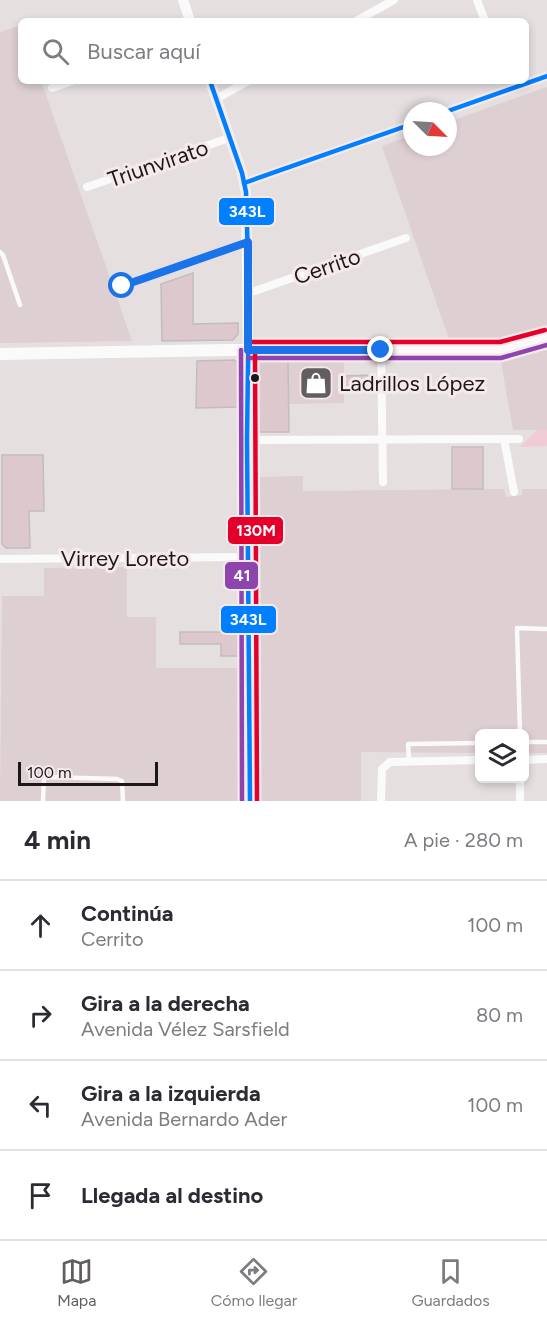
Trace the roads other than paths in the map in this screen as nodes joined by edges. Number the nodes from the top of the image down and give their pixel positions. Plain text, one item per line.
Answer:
1 (183, 0) edge
2 (394, 0) edge
3 (477, 0) edge
4 (189, 18) edge
5 (361, 18) edge
6 (484, 18) edge
7 (547, 76) edge
8 (529, 80) edge
9 (63, 84) edge
10 (211, 84) edge
11 (243, 84) edge
12 (509, 85) edge
13 (52, 88) dead end
14 (216, 99) junction
15 (457, 107) edge
16 (403, 127) edge
17 (229, 138) junction
18 (244, 183) junction
19 (87, 187) dead end
20 (406, 238) dead end
21 (248, 242) junction
22 (0, 252) edge
23 (122, 286) dead end
24 (249, 293) junction
25 (20, 305) dead end
26 (547, 337) edge
27 (248, 350) junction
28 (381, 350) junction
29 (0, 354) edge
30 (383, 439) junction
31 (504, 439) junction
32 (519, 439) dead end
33 (247, 440) junction
34 (383, 482) dead end
35 (514, 492) dead end
36 (249, 557) junction
37 (0, 559) edge
38 (547, 628) edge
39 (520, 729) edge
40 (529, 742) edge
41 (547, 742) edge
42 (475, 743) edge
43 (547, 759) edge
44 (475, 760) edge
45 (529, 760) edge
46 (409, 761) junction
47 (520, 783) edge
48 (43, 801) edge
49 (123, 801) edge
50 (250, 801) edge
51 (381, 801) edge
52 (520, 801) edge

1 - 4 street
2 - 5 street
3 - 6 street
7 - 8 street
9 - 13 street
10 - 14 street
11 - 14 street
12 - 15 street
14 - 17 street
16 - 18 street
17 - 18 street
17 - 19 street, Triunvirato
18 - 21 street
20 - 24 street, Cerrito
21 - 23 street
21 - 24 street
22 - 25 lane
24 - 27 street
26 - 28 main road
27 - 28 main road
27 - 29 main road
27 - 33 main road
28 - 30 street
30 - 31 street
30 - 33 street
30 - 34 street
31 - 32 street
31 - 35 street
33 - 36 main road
36 - 37 street, Virrey Loreto
36 - 50 main road
38 - 39 lane
40 - 41 lane
42 - 46 lane
43 - 45 street
44 - 46 street
46 - 51 street
47 - 52 street
48 - 49 lane

